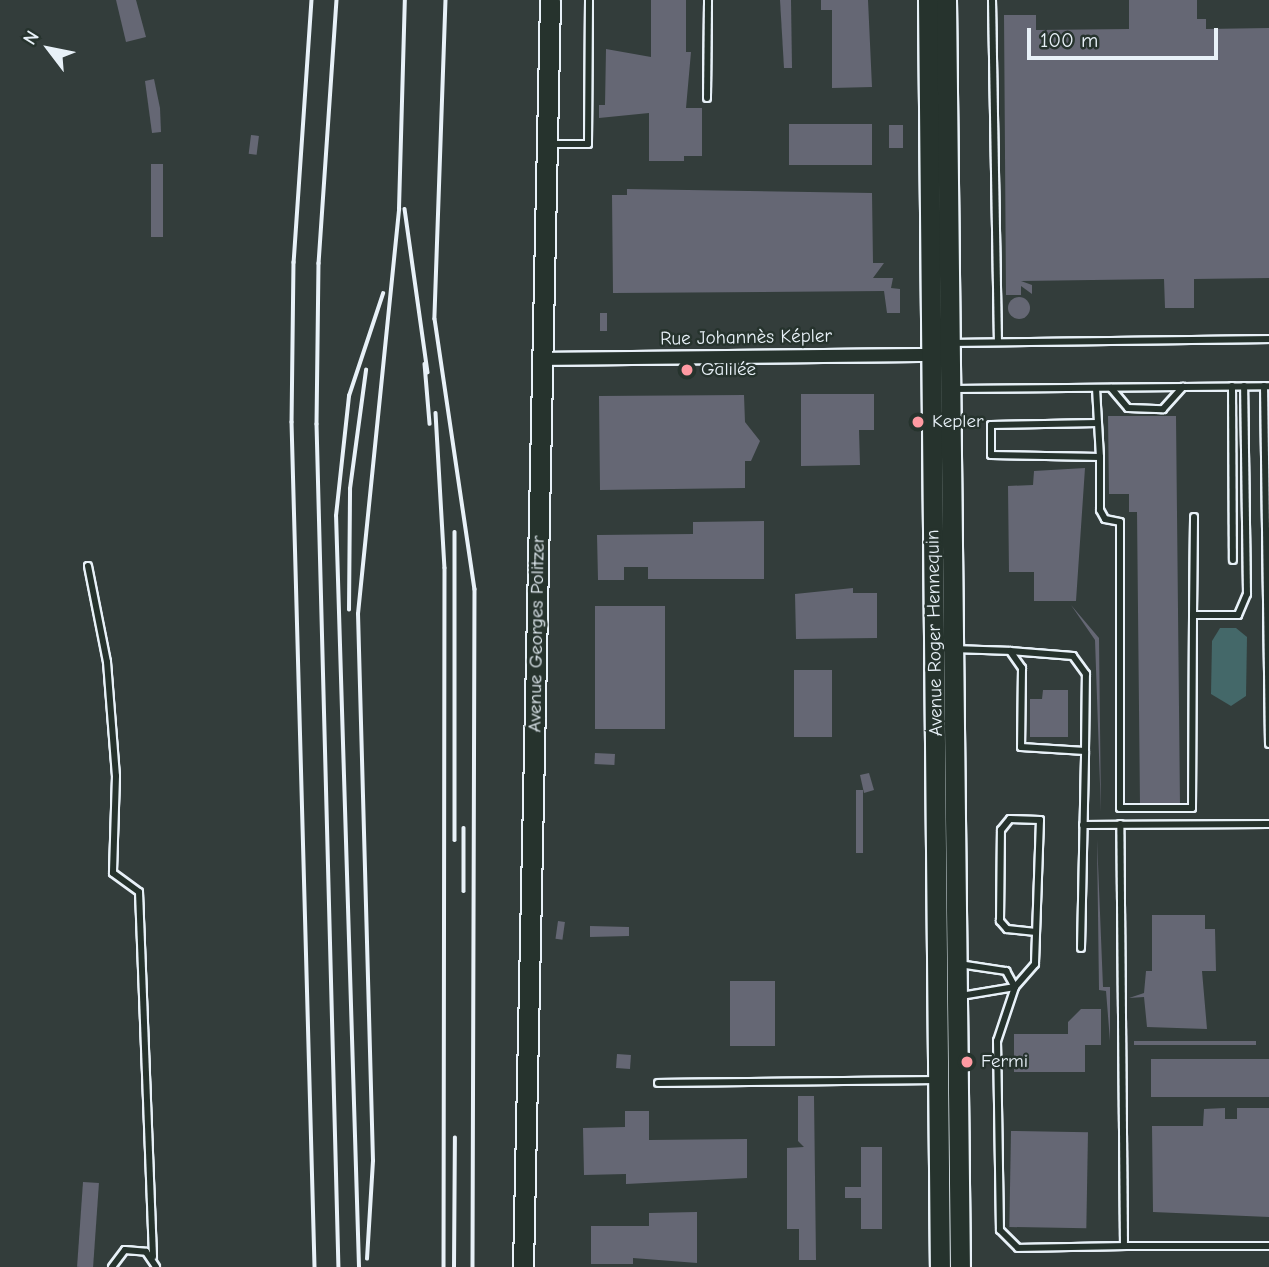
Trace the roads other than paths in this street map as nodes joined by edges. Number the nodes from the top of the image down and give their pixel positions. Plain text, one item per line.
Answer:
1 (550, 0) edge
2 (589, 0) edge
3 (708, 0) edge
4 (928, 0) edge
5 (946, 0) edge
6 (992, 0) edge
7 (708, 98) dead end
8 (547, 144) junction
9 (1269, 339) edge
10 (998, 342) junction
11 (944, 351) junction
12 (542, 359) junction
13 (1233, 386) junction
14 (1244, 386) junction
15 (1266, 386) edge
16 (1183, 387) junction
17 (1096, 388) junction
18 (1111, 388) junction
19 (951, 390) junction
20 (1098, 423) junction
21 (1100, 457) junction
22 (1194, 517) dead end
23 (1233, 560) dead end
24 (88, 566) dead end
25 (1193, 615) junction
26 (954, 649) junction
27 (1010, 651) junction
28 (1269, 744) edge
29 (1085, 751) junction
30 (1120, 824) junction
31 (1269, 824) edge
32 (1083, 825) junction
33 (1036, 932) junction
34 (1081, 948) dead end
35 (957, 963) junction
36 (1015, 987) junction
37 (957, 996) junction
38 (940, 1080) junction
39 (658, 1083) dead end
40 (1124, 1245) junction
41 (1269, 1246) edge
42 (153, 1257) junction
43 (112, 1267) edge
44 (156, 1267) edge
45 (523, 1267) edge
46 (940, 1267) edge
47 (960, 1267) edge

1 - 8 street, Avenue Georges Politzer
2 - 8 lane
3 - 7 lane
4 - 11 street, Avenue Roger Hennequin
5 - 11 street, Avenue Roger Hennequin
6 - 10 lane
8 - 12 street, Avenue Georges Politzer
9 - 10 lane
10 - 11 lane
11 - 12 street, Rue Johannès Képler
11 - 19 street, Avenue Roger Hennequin
11 - 38 street, Avenue Roger Hennequin
12 - 45 street, Avenue Georges Politzer
13 - 14 lane
13 - 16 lane
13 - 23 lane
14 - 15 lane
14 - 25 lane
15 - 28 lane
16 - 18 lane
16 - 18 lane
17 - 18 lane
17 - 19 lane
17 - 20 lane
19 - 26 street, Avenue Roger Hennequin
20 - 21 lane
20 - 21 lane
21 - 25 lane
22 - 25 lane
24 - 42 lane
26 - 27 lane
26 - 35 street, Avenue Roger Hennequin
27 - 29 lane
27 - 29 lane
29 - 32 lane
30 - 31 lane
30 - 32 lane
30 - 40 lane
32 - 34 lane
33 - 33 lane
33 - 36 lane
35 - 36 lane
35 - 37 street, Avenue Roger Hennequin
36 - 37 lane
36 - 40 lane
37 - 47 street, Avenue Roger Hennequin
38 - 39 lane
38 - 46 street, Avenue Roger Hennequin
40 - 41 lane
42 - 43 lane
42 - 44 lane

